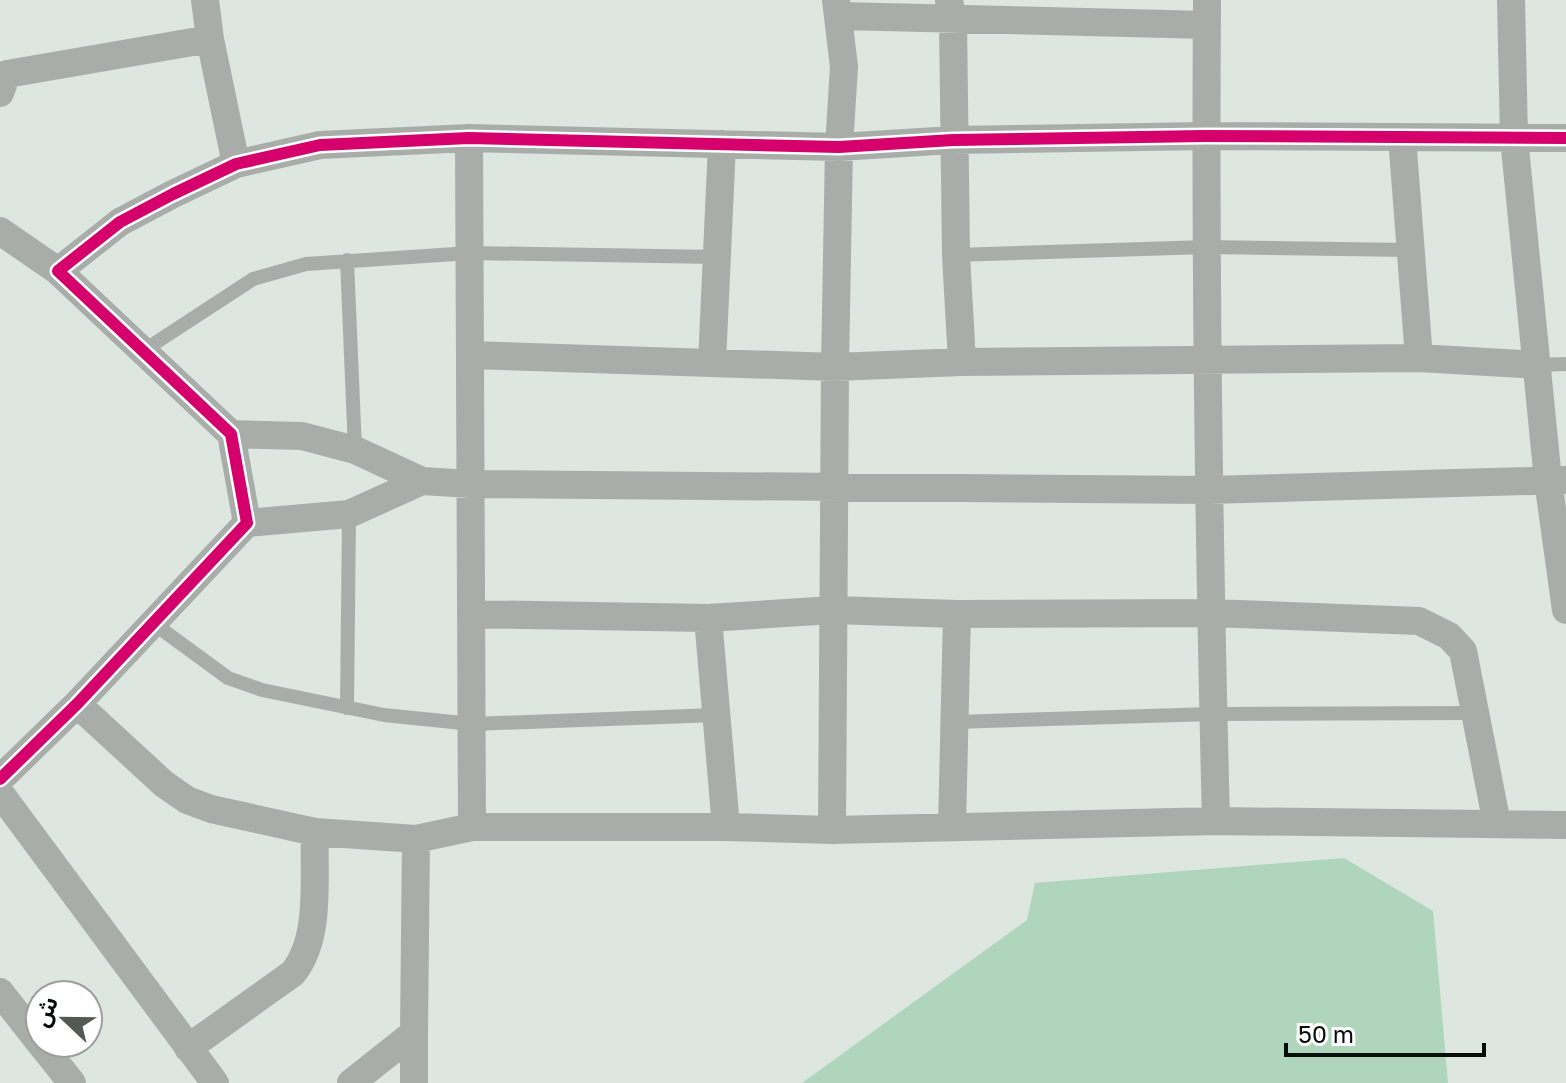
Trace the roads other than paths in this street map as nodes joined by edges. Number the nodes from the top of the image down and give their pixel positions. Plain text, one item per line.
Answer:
1 (205, 0) edge
2 (1511, 0) edge
3 (838, 8) edge
4 (951, 10) edge
5 (1207, 12) edge
6 (210, 39) junction
7 (2, 75) edge
8 (1205, 136) junction
9 (1402, 137) junction
10 (469, 138) junction
11 (1514, 138) junction
12 (1566, 138) edge
13 (953, 140) junction
14 (722, 144) junction
15 (839, 147) junction
16 (236, 164) junction
17 (0, 231) edge
18 (1207, 247) junction
19 (1411, 250) junction
20 (470, 253) junction
21 (956, 255) junction
22 (717, 257) junction
23 (347, 260) junction
24 (58, 271) junction
25 (143, 351) junction
26 (470, 355) junction
27 (1419, 358) junction
28 (1209, 361) junction
29 (962, 362) junction
30 (712, 363) junction
31 (1566, 364) edge
32 (1537, 365) junction
33 (835, 367) junction
34 (231, 434) junction
35 (355, 450) junction
36 (1557, 480) edge
37 (422, 481) junction
38 (471, 484) junction
39 (833, 489) junction
40 (1208, 490) junction
41 (349, 514) junction
42 (247, 523) junction
43 (833, 610) junction
44 (1566, 610) edge
45 (1211, 613) junction
46 (471, 614) junction
47 (957, 614) junction
48 (708, 618) junction
49 (153, 623) junction
50 (77, 704) junction
51 (347, 708) junction
52 (1475, 713) junction
53 (1213, 714) junction
54 (716, 715) junction
55 (955, 722) junction
56 (472, 724) junction
57 (0, 779) edge
58 (0, 793) edge
59 (1216, 821) junction
60 (1497, 824) junction
61 (1566, 825) edge
62 (472, 827) junction
63 (726, 827) junction
64 (952, 827) junction
65 (832, 830) junction
66 (315, 832) junction
67 (416, 839) junction
68 (0, 992) edge
69 (24, 1023) edge
70 (414, 1033) junction
71 (188, 1048) junction
72 (53, 1059) edge
73 (72, 1083) edge
74 (215, 1083) edge
75 (351, 1083) edge
76 (414, 1083) edge

1 - 6 street
2 - 11 street
3 - 4 street
3 - 15 street
4 - 5 street
4 - 13 street
5 - 8 street
6 - 7 street
6 - 16 street
8 - 9 street
8 - 13 street
8 - 18 street
9 - 11 street
9 - 19 street
10 - 14 street
10 - 16 street
10 - 20 street
11 - 12 street
11 - 32 street
13 - 15 street
13 - 21 street
14 - 15 street
14 - 22 street
15 - 33 street
16 - 24 street
17 - 24 street
18 - 19 lane
18 - 21 lane
18 - 28 street
19 - 27 street
20 - 22 lane
20 - 23 lane
20 - 26 street
21 - 29 street
22 - 30 street
23 - 25 lane
23 - 35 lane
24 - 25 street
25 - 34 street
26 - 30 street
26 - 38 street
27 - 28 street
27 - 32 street
28 - 29 street
28 - 40 street
29 - 33 street
30 - 33 street
31 - 32 lane
32 - 36 street
33 - 39 street
34 - 35 street
34 - 42 street
35 - 37 street
36 - 40 street
36 - 44 street
37 - 38 street
37 - 41 street
38 - 39 street
38 - 46 street
39 - 40 street
39 - 43 street
40 - 45 street
41 - 42 street
41 - 51 lane
42 - 49 street
43 - 47 street
43 - 48 street
43 - 65 street
45 - 47 street
45 - 52 street
45 - 53 street
46 - 48 street
46 - 56 street
47 - 55 street
48 - 54 street
49 - 50 street
49 - 51 lane
50 - 57 street
50 - 66 street
51 - 56 lane
52 - 53 lane
52 - 60 street
53 - 55 lane
53 - 59 street
54 - 56 lane
54 - 63 street
55 - 64 street
56 - 62 street
58 - 71 street
59 - 60 street
59 - 64 street
60 - 61 street
62 - 63 street
62 - 67 street
63 - 65 street
64 - 65 street
66 - 67 street
66 - 71 street
67 - 70 street
68 - 69 street
70 - 75 street
70 - 76 street
71 - 74 street
72 - 73 street

